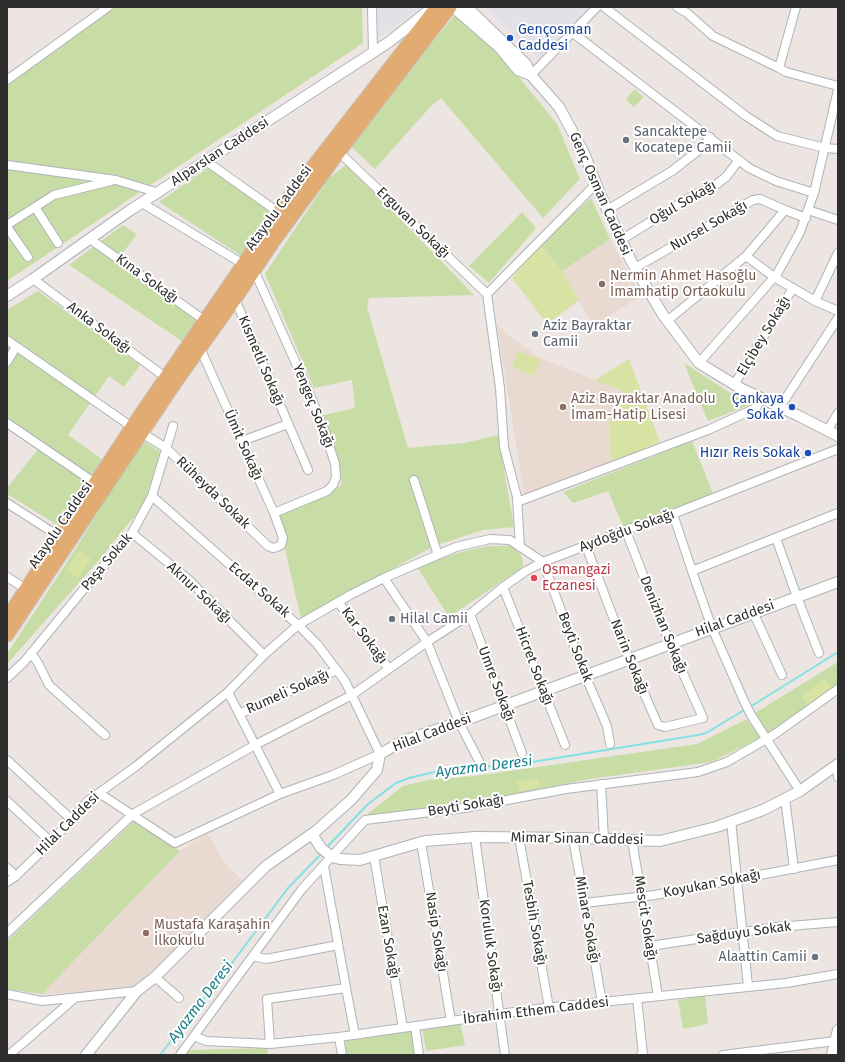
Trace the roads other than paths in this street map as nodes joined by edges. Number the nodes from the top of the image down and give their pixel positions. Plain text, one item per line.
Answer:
1 (108, 7) edge
2 (372, 7) edge
3 (433, 7) edge
4 (437, 7) edge
5 (450, 7) edge
6 (453, 7) edge
7 (467, 7) edge
8 (597, 7) edge
9 (604, 7) edge
10 (677, 7) edge
11 (796, 7) edge
12 (573, 33) junction
13 (389, 42) junction
14 (373, 51) junction
15 (403, 51) junction
16 (779, 68) junction
17 (531, 75) junction
18 (7, 80) edge
19 (838, 86) edge
20 (838, 90) edge
21 (710, 137) junction
22 (825, 148) junction
23 (838, 149) edge
24 (339, 152) junction
25 (739, 160) junction
26 (206, 161) junction
27 (7, 165) edge
28 (116, 180) junction
29 (596, 184) junction
30 (159, 193) junction
31 (814, 193) junction
32 (142, 203) junction
33 (35, 207) junction
34 (607, 210) junction
35 (785, 210) junction
36 (278, 212) junction
37 (807, 214) junction
38 (838, 220) edge
39 (7, 226) edge
40 (90, 239) junction
41 (621, 240) junction
42 (58, 243) dead end
43 (838, 253) edge
44 (28, 256) dead end
45 (746, 256) junction
46 (249, 267) junction
47 (635, 268) junction
48 (774, 277) junction
49 (32, 279) junction
50 (793, 288) junction
51 (486, 294) junction
52 (7, 296) edge
53 (235, 299) junction
54 (815, 300) junction
55 (838, 311) edge
56 (838, 318) edge
57 (204, 320) junction
58 (668, 321) junction
59 (7, 340) edge
60 (16, 347) junction
61 (200, 348) junction
62 (7, 362) edge
63 (699, 363) junction
64 (165, 377) junction
65 (734, 385) junction
66 (761, 398) junction
67 (780, 407) junction
68 (838, 413) edge
69 (7, 423) edge
70 (288, 424) junction
71 (173, 426) dead end
72 (136, 430) junction
73 (827, 431) junction
74 (838, 436) edge
75 (242, 441) junction
76 (166, 448) junction
77 (838, 448) edge
78 (308, 470) dead end
79 (414, 480) dead end
80 (96, 483) junction
81 (152, 496) junction
82 (517, 502) junction
83 (7, 503) edge
84 (838, 512) edge
85 (274, 513) junction
86 (673, 514) junction
87 (626, 531) junction
88 (132, 533) junction
89 (60, 537) junction
90 (776, 538) junction
91 (282, 542) joint
92 (586, 546) junction
93 (520, 547) junction
94 (438, 555) junction
95 (543, 562) junction
96 (692, 571) junction
97 (7, 578) edge
98 (384, 578) junction
99 (838, 582) edge
100 (503, 587) junction
101 (26, 589) junction
102 (796, 597) junction
103 (338, 602) junction
104 (754, 612) junction
105 (470, 614) junction
106 (7, 618) edge
107 (298, 625) junction
108 (712, 628) junction
109 (7, 634) edge
110 (427, 642) junction
111 (670, 644) junction
112 (31, 653) junction
113 (819, 653) dead end
114 (264, 655) junction
115 (629, 659) junction
116 (389, 669) junction
117 (337, 670) junction
118 (585, 675) junction
119 (782, 675) dead end
120 (7, 678) edge
121 (838, 689) edge
122 (544, 690) junction
123 (228, 692) junction
124 (352, 696) junction
125 (504, 705) junction
126 (239, 714) junction
127 (703, 718) joint
128 (459, 722) junction
129 (105, 735) dead end
130 (767, 738) junction
131 (610, 744) dead end
132 (255, 745) junction
133 (565, 745) dead end
134 (522, 753) dead end
135 (380, 754) junction
136 (7, 760) edge
137 (479, 761) dead end
138 (837, 764) edge
139 (838, 777) edge
140 (601, 784) junction
141 (800, 791) junction
142 (100, 793) junction
143 (280, 794) junction
144 (785, 798) junction
145 (7, 801) edge
146 (133, 814) junction
147 (72, 820) junction
148 (731, 821) junction
149 (312, 834) junction
150 (475, 837) junction
151 (520, 838) junction
152 (573, 838) junction
153 (604, 839) junction
154 (632, 840) junction
155 (50, 842) junction
156 (421, 842) junction
157 (327, 853) junction
158 (374, 856) junction
159 (838, 860) edge
160 (324, 866) junction
161 (7, 868) edge
162 (794, 869) junction
163 (16, 876) junction
164 (737, 880) junction
165 (7, 882) edge
166 (642, 896) junction
167 (584, 903) junction
168 (838, 922) edge
169 (742, 932) junction
170 (7, 933) edge
171 (338, 945) junction
172 (650, 946) junction
173 (253, 956) junction
174 (838, 974) edge
175 (155, 977) junction
176 (748, 986) junction
177 (346, 988) junction
178 (137, 991) junction
179 (7, 994) edge
180 (658, 996) junction
181 (75, 998) junction
182 (179, 998) dead end
183 (636, 998) junction
184 (602, 1002) junction
185 (550, 1008) junction
186 (499, 1014) junction
187 (451, 1021) junction
188 (415, 1026) junction
189 (403, 1028) junction
190 (838, 1030) edge
191 (355, 1035) junction
192 (194, 1036) junction
193 (339, 1037) junction
194 (835, 1041) junction
195 (270, 1044) junction
196 (9, 1055) edge
197 (86, 1055) edge
198 (180, 1055) edge
199 (342, 1055) edge
200 (419, 1055) edge
201 (505, 1055) edge
202 (642, 1055) edge
203 (723, 1055) edge
204 (832, 1055) edge

1 - 18 street
2 - 14 street
3 - 13 street, Alparslan Caddesi
4 - 15 main road, Atayolu Caddesi
5 - 24 main road, Atayolu Caddesi
6 - 17 street, Genç Osman Caddesi
7 - 17 street, Genç Osman Caddesi
8 - 12 street
9 - 22 street
10 - 16 street
11 - 16 street
12 - 17 street
12 - 21 street
13 - 14 street, Alparslan Caddesi
13 - 15 street
14 - 26 street, Alparslan Caddesi
15 - 36 main road, Atayolu Caddesi
16 - 19 street
17 - 29 street, Genç Osman Caddesi
20 - 22 street
21 - 25 street
21 - 34 street
22 - 23 street
22 - 31 street
24 - 46 main road, Atayolu Caddesi
24 - 51 street, Erguvan Sokağı
25 - 31 street
25 - 41 street, Oğul Sokağı
26 - 30 street, Alparslan Caddesi
26 - 36 street
27 - 28 street
28 - 30 street
28 - 33 street
29 - 34 street, Genç Osman Caddesi
29 - 51 street
30 - 32 street, Alparslan Caddesi
31 - 37 street
32 - 40 street, Alparslan Caddesi
32 - 46 street
33 - 39 street
33 - 42 street
34 - 41 street, Genç Osman Caddesi
35 - 37 street, Nursel Sokağı
35 - 45 street
35 - 47 street, Nursel Sokağı
36 - 46 main road, Atayolu Caddesi
37 - 38 street, Nursel Sokağı
37 - 48 street
39 - 44 street
40 - 49 street, Alparslan Caddesi
40 - 57 street, Kına Sokağı
41 - 47 street, Genç Osman Caddesi
43 - 54 street
45 - 48 street
45 - 58 street
46 - 53 main road, Atayolu Caddesi
46 - 57 main road, Atayolu Caddesi
46 - 85 street, Yengeç Sokağı
47 - 58 street, Genç Osman Caddesi
48 - 50 street
48 - 63 street
49 - 52 street, Alparslan Caddesi
49 - 64 street, Anka Sokağı
50 - 54 street
50 - 65 street, Elçibey Sokağı
51 - 82 street
53 - 61 main road, Atayolu Caddesi
53 - 70 street, Kısmetli Sokağı
54 - 55 street
56 - 67 street
57 - 64 main road, Atayolu Caddesi
58 - 63 street, Genç Osman Caddesi
59 - 60 street, Rüheyda Sokak
60 - 62 street
60 - 72 street, Rüheyda Sokak
61 - 72 main road, Atayolu Caddesi
61 - 75 street, Ümit Sokağı
63 - 65 street, Genç Osman Caddesi
64 - 72 main road, Atayolu Caddesi
65 - 66 street, Genç Osman Caddesi
66 - 67 street, Genç Osman Caddesi
66 - 82 street
67 - 73 street, Genç Osman Caddesi
68 - 73 street
69 - 80 street
70 - 75 street, Kısmetli Sokağı
70 - 78 street, Kısmetli Sokağı
71 - 76 street, Paşa Sokak
72 - 76 street, Rüheyda Sokak
72 - 80 main road, Atayolu Caddesi
72 - 109 main road, Atayolu Caddesi
73 - 74 street, Genç Osman Caddesi
75 - 85 street, Ümit Sokağı
76 - 81 street, Paşa Sokak
76 - 91 street, Rüheyda Sokak
77 - 86 street, Aydoğdu Sokağı
79 - 94 street
80 - 89 main road, Atayolu Caddesi
81 - 88 street, Paşa Sokak
81 - 107 street, Ecdat Sokak
82 - 93 street
83 - 89 street
84 - 90 street
85 - 91 street, Ümit Sokağı
86 - 87 street, Aydoğdu Sokağı
86 - 96 street
87 - 92 street, Aydoğdu Sokağı
87 - 111 street, Denizhan Sokağı
88 - 112 street, Paşa Sokak
88 - 114 street, Aknur Sokağı
89 - 101 main road, Atayolu Caddesi
90 - 96 street
90 - 102 street
92 - 95 street, Aydoğdu Sokağı
92 - 115 street, Narin Sokağı
93 - 94 street, Hilal Caddesi
93 - 95 street
94 - 98 street, Hilal Caddesi
95 - 100 street, Aydoğdu Sokağı
95 - 118 street, Beyti Sokak
96 - 108 street
97 - 101 street
98 - 103 street, Hilal Caddesi
98 - 110 street
99 - 102 street, Hilal Caddesi
100 - 105 street, Aydoğdu Sokağı
100 - 122 street, Hicret Sokağı
101 - 106 main road, Atayolu Caddesi
102 - 104 street, Hilal Caddesi
102 - 113 street
103 - 107 street, Hilal Caddesi
103 - 116 street, Kar Sokağı
104 - 108 street, Hilal Caddesi
104 - 119 street
105 - 110 street, Aydoğdu Sokağı
105 - 125 street, Umre Sokağı
107 - 114 street, Hilal Caddesi
107 - 117 street, Ecdat Sokak
108 - 111 street, Hilal Caddesi
108 - 130 street
110 - 116 street, Aydoğdu Sokağı
110 - 128 street
111 - 115 street, Hilal Caddesi
111 - 127 street, Denizhan Sokağı
112 - 120 street, Paşa Sokak
112 - 129 street
114 - 123 street, Hilal Caddesi
115 - 118 street, Hilal Caddesi
115 - 127 street, Narin Sokağı
116 - 124 street, Aydoğdu Sokağı
117 - 124 street, Ecdat Sokak
117 - 126 street, Rumeli Sokağı
118 - 122 street, Hilal Caddesi
118 - 131 street, Beyti Sokak
121 - 130 street
122 - 125 street, Hilal Caddesi
122 - 133 street, Hicret Sokağı
123 - 126 street
123 - 142 street, Hilal Caddesi
124 - 132 street, Aydoğdu Sokağı
124 - 135 street, Ecdat Sokak
125 - 128 street, Hilal Caddesi
125 - 134 street, Umre Sokağı
126 - 132 street
128 - 135 street, Hilal Caddesi
128 - 137 street
130 - 140 street, Beyti Sokağı
130 - 141 street
132 - 143 street
132 - 146 street, Aydoğdu Sokağı
135 - 143 street
135 - 149 street, Hilal Caddesi
136 - 147 street
138 - 139 street
138 - 141 street, Mimar Sinan Caddesi
140 - 153 street
140 - 157 street, Beyti Sokağı
141 - 144 street, Mimar Sinan Caddesi
142 - 146 street
142 - 147 street, Hilal Caddesi
143 - 146 street
144 - 148 street, Mimar Sinan Caddesi
144 - 162 street
145 - 155 street
146 - 170 street, Aydoğdu Sokağı
147 - 155 street, Hilal Caddesi
148 - 154 street, Mimar Sinan Caddesi
148 - 164 street
149 - 157 street
149 - 175 street, Hilal Caddesi
150 - 151 street, Mimar Sinan Caddesi
150 - 156 street, Mimar Sinan Caddesi
150 - 186 street, Koruluk Sokağı
151 - 152 street, Mimar Sinan Caddesi
151 - 185 street, Tesbih Sokağı
152 - 153 street, Mimar Sinan Caddesi
152 - 167 street, Minare Sokağı
153 - 154 street, Mimar Sinan Caddesi
154 - 166 street, Mescit Sokağı
155 - 163 street, Hilal Caddesi
156 - 158 street, Mimar Sinan Caddesi
156 - 187 street, Nasip Sokağı
157 - 158 street, Mimar Sinan Caddesi
157 - 160 street, Beyti Sokağı
158 - 189 street, Ezan Sokağı
159 - 162 street, Koyukan Sokağı
160 - 171 street
160 - 173 street, Beyti Sokağı
161 - 163 street
162 - 164 street, Koyukan Sokağı
163 - 165 street, Hilal Caddesi
164 - 166 street, Koyukan Sokağı
164 - 169 street
166 - 167 street, Koyukan Sokağı
166 - 172 street, Mescit Sokağı
167 - 184 street, Minare Sokağı
168 - 169 street, Sağduyu Sokak
169 - 172 street, Sağduyu Sokak
169 - 176 street
171 - 173 street
171 - 177 street
172 - 180 street, Mescit Sokağı
173 - 192 street, Beyti Sokağı
174 - 176 street, İbrahim Ethem Caddesi
175 - 178 street, Hilal Caddesi
175 - 182 street
176 - 180 street, İbrahim Ethem Caddesi
177 - 191 street
177 - 195 street
178 - 181 street
178 - 197 street, Hilal Caddesi
179 - 181 street
180 - 183 street, İbrahim Ethem Caddesi
181 - 196 street
183 - 184 street, İbrahim Ethem Caddesi
183 - 202 street
184 - 185 street, İbrahim Ethem Caddesi
185 - 186 street, İbrahim Ethem Caddesi
186 - 187 street, İbrahim Ethem Caddesi
186 - 201 street, Koruluk Sokağı
187 - 188 street, İbrahim Ethem Caddesi
188 - 189 street, İbrahim Ethem Caddesi
188 - 200 street
189 - 191 street, İbrahim Ethem Caddesi
190 - 194 street
191 - 193 street, İbrahim Ethem Caddesi
192 - 195 street, İbrahim Ethem Caddesi
192 - 198 street, Beyti Sokağı
193 - 195 street, İbrahim Ethem Caddesi
193 - 199 street
194 - 203 street
194 - 204 street

